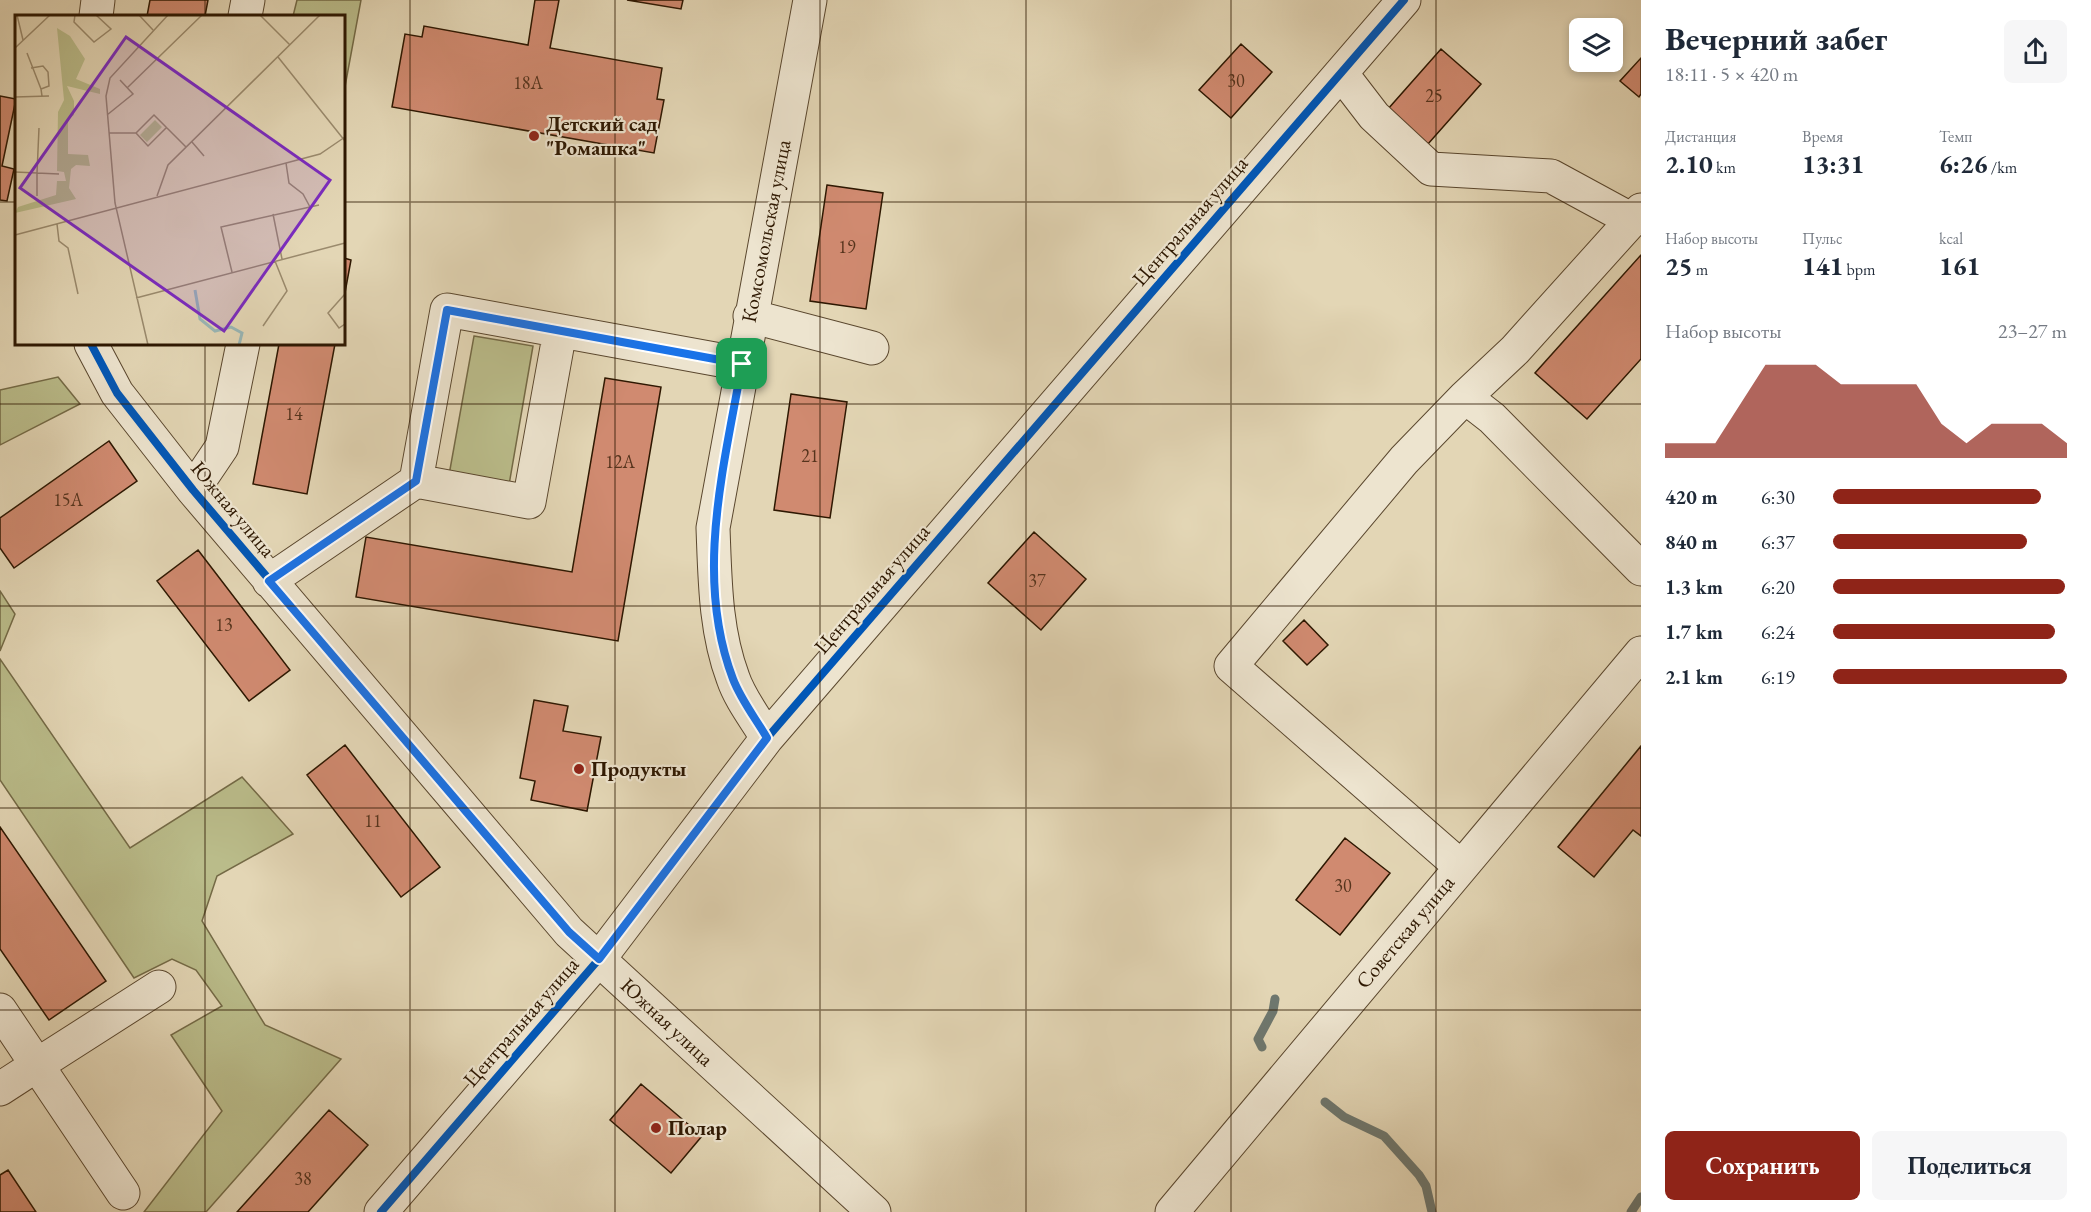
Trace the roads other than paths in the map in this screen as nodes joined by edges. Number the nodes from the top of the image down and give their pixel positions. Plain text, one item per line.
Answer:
1 (98, 0) edge
2 (248, 0) edge
3 (810, 0) edge
4 (1404, 0) edge
5 (96, 15) edge
6 (244, 15) edge
7 (1341, 73) junction
8 (1636, 215) edge
9 (750, 316) junction
10 (560, 331) junction
11 (92, 345) edge
12 (243, 345) edge
13 (872, 348) dead end
14 (742, 364) junction
15 (1465, 397) junction
16 (416, 481) junction
17 (193, 490) junction
18 (1641, 569) edge
19 (269, 581) junction
20 (1641, 653) edge
21 (767, 738) junction
22 (1460, 866) junction
23 (599, 959) junction
24 (159, 987) dead end
25 (0, 1010) edge
26 (37, 1065) junction
27 (0, 1089) edge
28 (123, 1193) dead end
29 (381, 1212) edge
30 (874, 1212) edge
31 (1172, 1212) edge

1 - 5 street
2 - 6 street
3 - 9 street, Комсомольская улица
4 - 7 street, Центральная улица
7 - 8 street
7 - 21 street, Центральная улица
8 - 15 street
9 - 13 street
9 - 14 street, Комсомольская улица
10 - 14 street
10 - 16 street
10 - 16 street
11 - 17 street, Южная улица
12 - 17 street
14 - 21 street, Комсомольская улица
15 - 18 street
15 - 22 street
16 - 19 street
17 - 19 street, Южная улица
19 - 23 street, Южная улица
20 - 22 street, Советская улица
21 - 23 street, Центральная улица
22 - 31 street, Советская улица
23 - 29 street, Центральная улица
23 - 30 street, Южная улица
24 - 26 street
25 - 26 street
26 - 27 street
26 - 28 street

